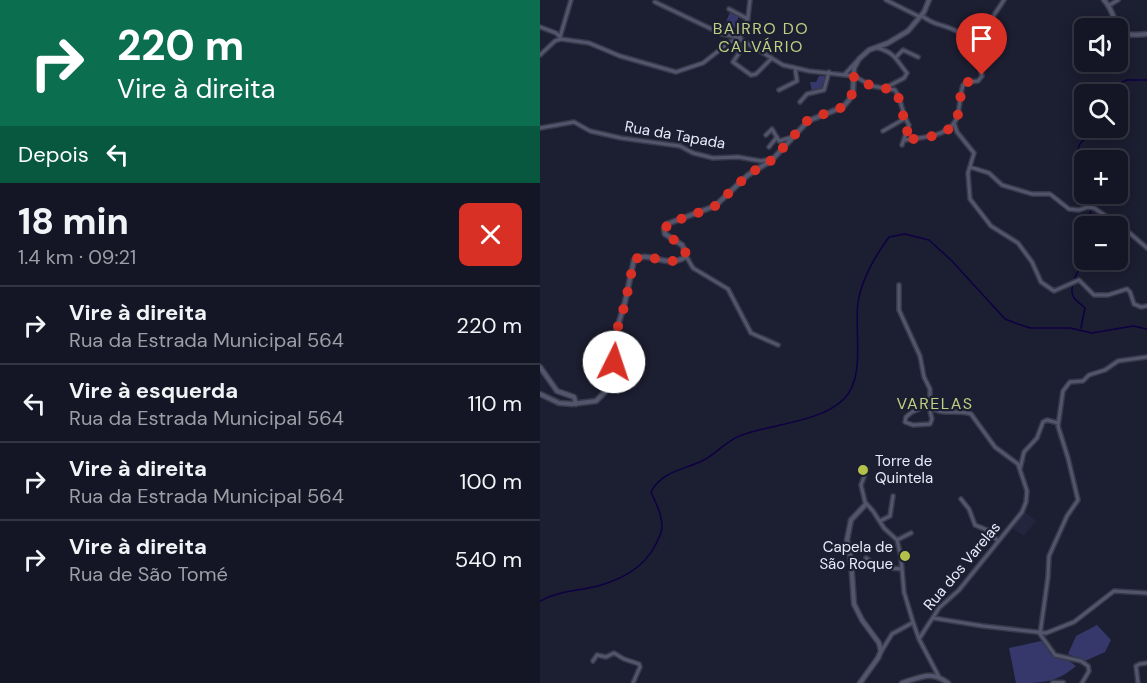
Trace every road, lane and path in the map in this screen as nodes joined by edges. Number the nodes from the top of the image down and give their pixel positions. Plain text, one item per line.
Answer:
1 (571, 0) edge
2 (750, 0) edge
3 (886, 0) edge
4 (929, 0) edge
5 (1004, 0) edge
6 (1104, 0) edge
7 (1118, 0) edge
8 (655, 2) dead end
9 (1108, 6) junction
10 (729, 9) dead end
11 (921, 16) junction
12 (747, 19) junction
13 (540, 27) edge
14 (1147, 34) edge
15 (560, 38) junction
16 (737, 40) junction
17 (973, 46) junction
18 (876, 48) junction
19 (540, 55) edge
20 (896, 57) junction
21 (918, 57) dead end
22 (772, 58) junction
23 (860, 58) junction
24 (795, 68) junction
25 (829, 72) junction
26 (844, 74) junction
27 (854, 76) junction
28 (886, 88) junction
29 (779, 90) dead end
30 (800, 102) dead end
31 (904, 119) junction
32 (954, 123) junction
33 (540, 128) edge
34 (883, 131) dead end
35 (766, 135) dead end
36 (792, 136) junction
37 (779, 139) junction
38 (905, 140) junction
39 (771, 145) dead end
40 (903, 145) dead end
41 (773, 159) junction
42 (970, 167) junction
43 (1147, 248) edge
44 (686, 256) junction
45 (899, 285) dead end
46 (1147, 306) edge
47 (778, 345) dead end
48 (1147, 357) edge
49 (540, 367) edge
50 (540, 394) edge
51 (576, 404) junction
52 (930, 407) junction
53 (1058, 423) junction
54 (867, 469) dead end
55 (1020, 469) junction
56 (893, 496) dead end
57 (961, 498) dead end
58 (867, 504) junction
59 (863, 512) dead end
60 (880, 521) junction
61 (848, 530) junction
62 (911, 533) dead end
63 (897, 540) junction
64 (998, 541) junction
65 (866, 558) dead end
66 (902, 569) junction
67 (1147, 593) edge
68 (933, 618) junction
69 (913, 622) junction
70 (1040, 633) junction
71 (920, 639) junction
72 (880, 653) junction
73 (593, 661) dead end
74 (1147, 663) edge
75 (939, 677) junction
76 (633, 683) edge
77 (861, 683) edge
78 (902, 683) edge
79 (948, 683) edge
80 (1053, 683) edge
81 (1063, 683) edge
82 (1082, 683) edge
83 (1138, 683) edge

1 - 15 street
2 - 12 street
3 - 11 street
4 - 11 main road
5 - 17 street
6 - 9 main road
7 - 9 street
8 - 16 street
9 - 14 main road
10 - 12 street
11 - 17 street
11 - 18 main road
12 - 16 street
13 - 15 street
15 - 16 street
15 - 19 street
16 - 22 street
16 - 22 street
17 - 32 street
18 - 20 street
18 - 23 main road
20 - 21 street
20 - 28 street
22 - 24 street
23 - 26 street
23 - 27 main road
24 - 25 street
24 - 29 street
25 - 26 street
25 - 30 street
26 - 27 street
27 - 28 street
27 - 36 main road
28 - 31 street
31 - 34 street
31 - 38 street
32 - 38 street
32 - 42 street
33 - 41 street, Rua da Tapada
35 - 37 street
36 - 37 street
36 - 41 main road
37 - 39 street
38 - 40 street
41 - 44 main road
42 - 43 street
42 - 46 street
44 - 47 street
44 - 51 main road
45 - 52 street
48 - 53 street
49 - 51 main road
50 - 51 main road
52 - 52 street
52 - 55 street
53 - 55 street
53 - 70 street
54 - 58 street
55 - 64 street, Rua dos Varelas
56 - 60 street
57 - 64 street
58 - 60 street
58 - 61 main road
59 - 61 street
60 - 63 street
61 - 72 main road
62 - 63 street
63 - 66 street
64 - 68 street, Rua dos Varelas
65 - 66 street
66 - 69 street
67 - 70 street
68 - 70 street
68 - 71 street, Rua dos Varelas
69 - 71 street
69 - 72 street
70 - 82 street
71 - 75 street
72 - 77 main road
73 - 76 street
74 - 83 street
75 - 78 main road
75 - 79 main road
80 - 81 main road

